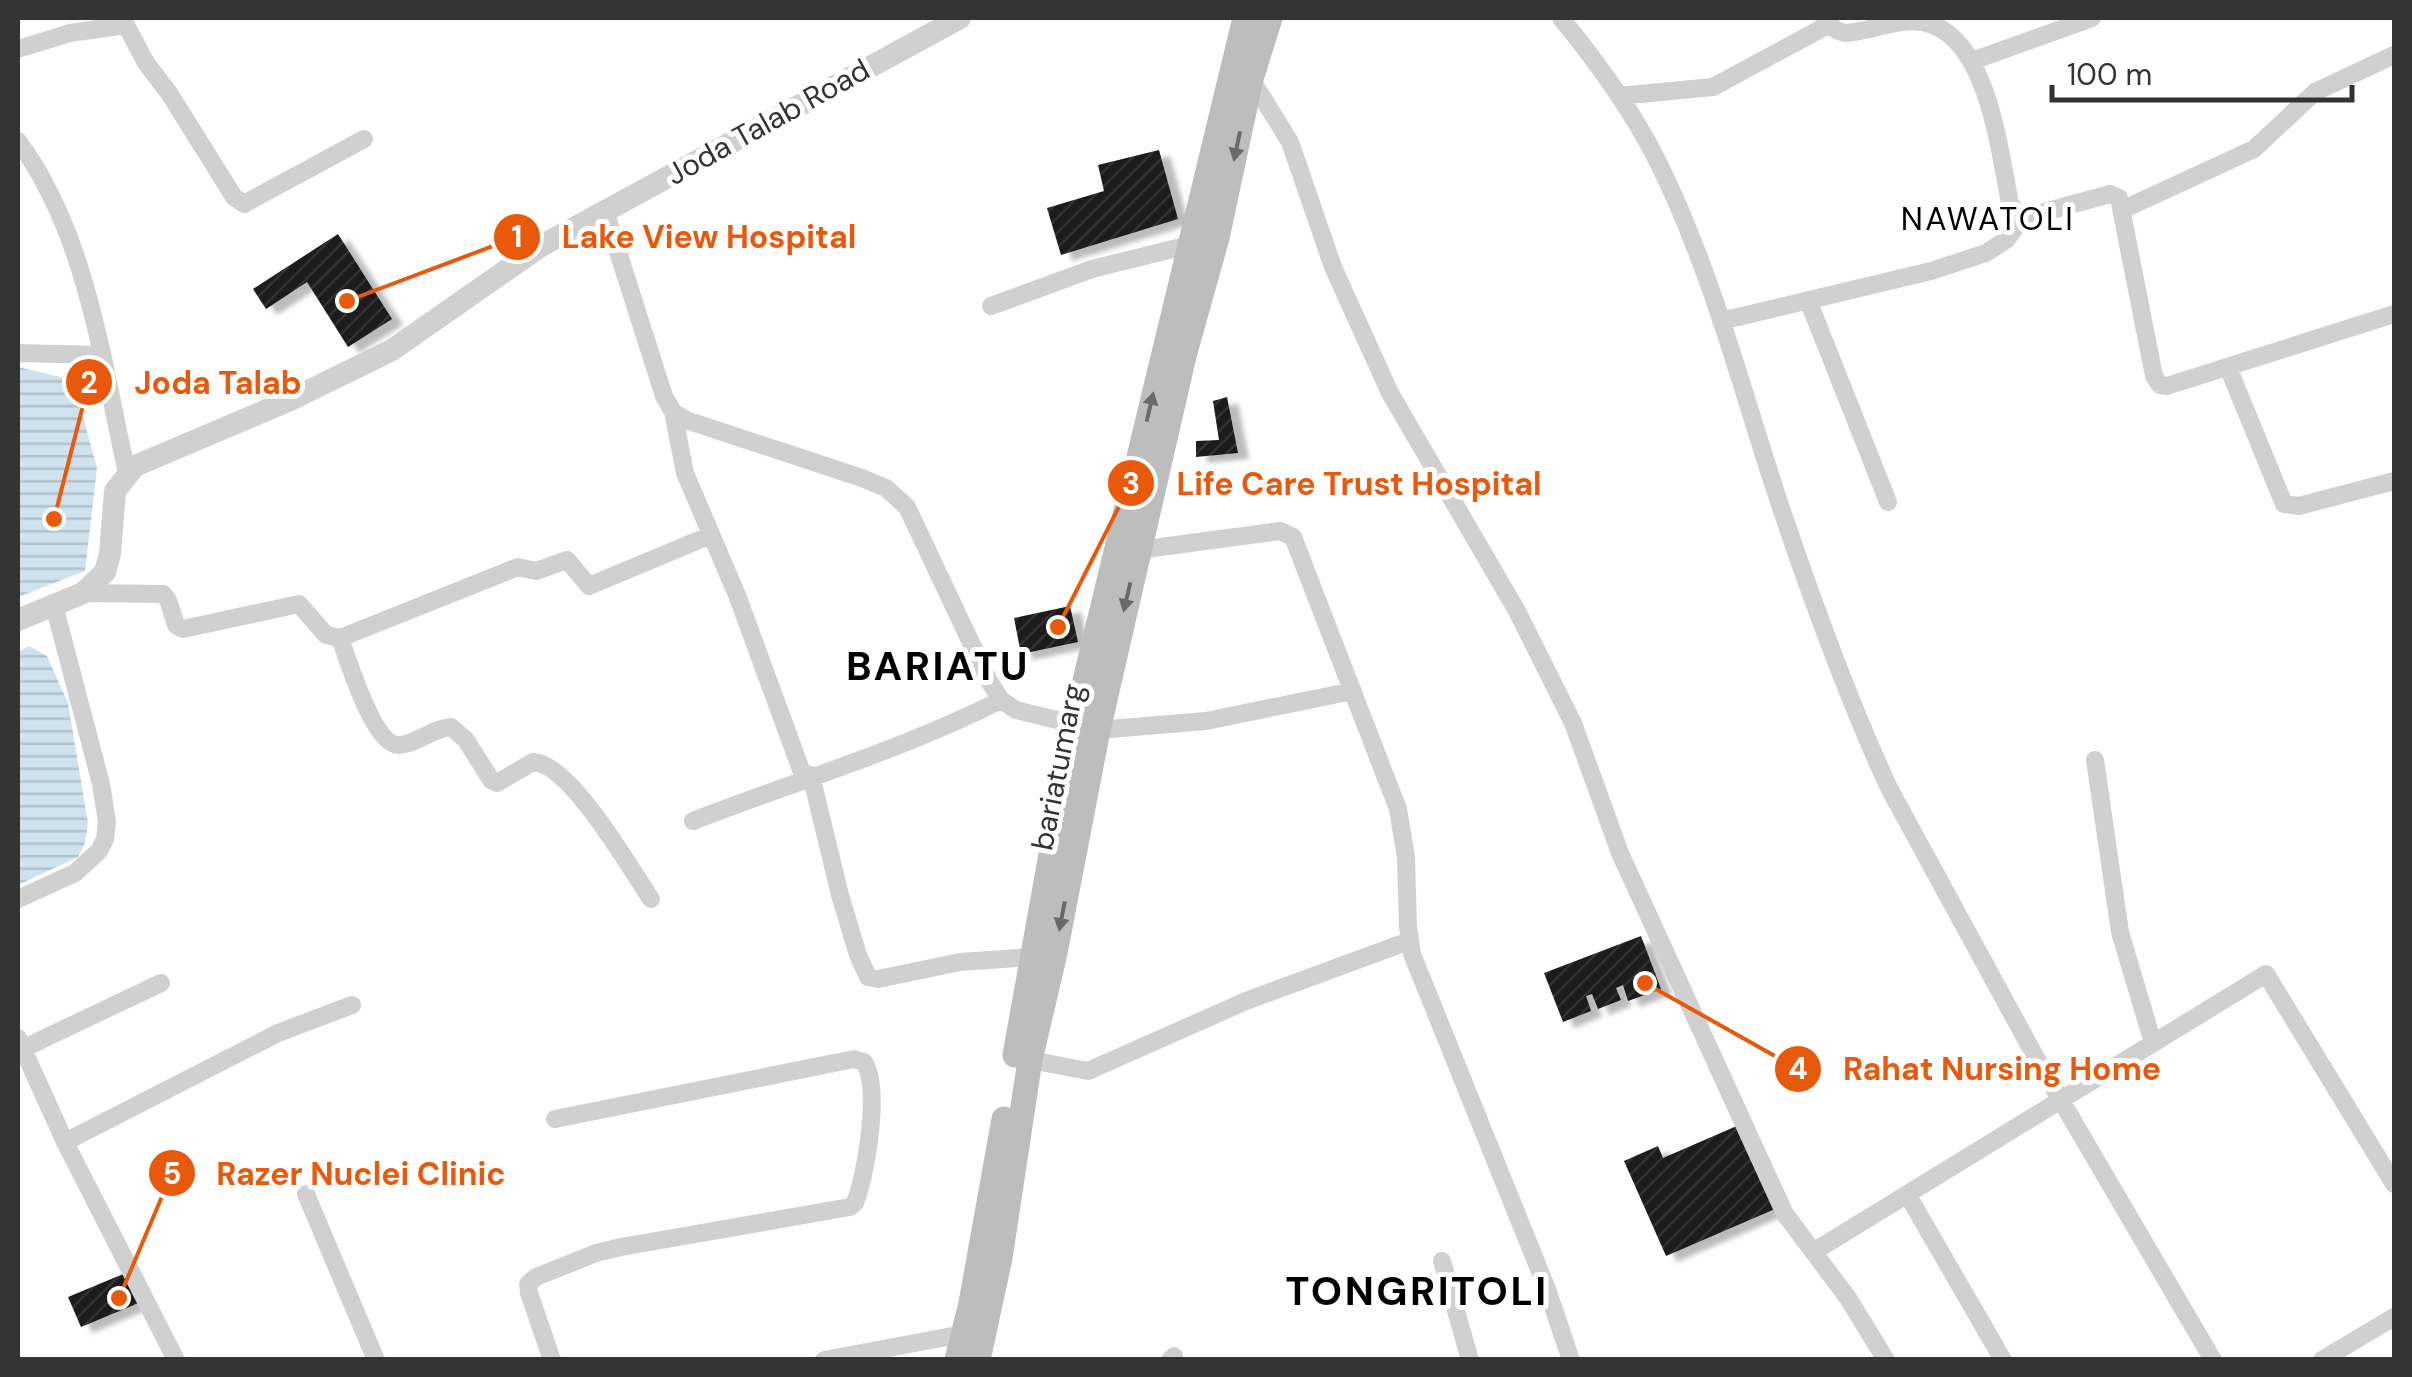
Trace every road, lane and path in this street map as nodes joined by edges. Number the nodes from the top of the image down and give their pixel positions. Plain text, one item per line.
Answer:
1 (960, 18) edge
2 (1560, 18) edge
3 (2092, 18) edge
4 (1826, 21) edge
5 (1252, 24) edge
6 (18, 49) edge
7 (2394, 55) edge
8 (1972, 61) junction
9 (1251, 79) junction
10 (1619, 96) junction
11 (364, 139) dead end
12 (18, 141) edge
13 (2124, 209) junction
14 (606, 214) junction
15 (2024, 216) junction
16 (1189, 245) junction
17 (1808, 300) junction
18 (991, 306) dead end
19 (2394, 314) edge
20 (1720, 321) junction
21 (18, 352) edge
22 (100, 355) junction
23 (2228, 366) junction
24 (673, 412) junction
25 (127, 473) junction
26 (2394, 481) edge
27 (1888, 502) dead end
28 (711, 535) junction
29 (1138, 550) junction
30 (84, 593) junction
31 (54, 605) junction
32 (18, 620) edge
33 (340, 638) junction
34 (1352, 691) junction
35 (1001, 700) junction
36 (1086, 728) junction
37 (2094, 760) dead end
38 (807, 776) junction
39 (693, 821) dead end
40 (18, 899) edge
41 (650, 899) dead end
42 (1409, 941) junction
43 (1032, 957) junction
44 (161, 982) dead end
45 (352, 1005) dead end
46 (2153, 1042) junction
47 (20, 1044) edge
48 (1030, 1060) junction
49 (2061, 1100) junction
50 (554, 1118) dead end
51 (66, 1142) junction
52 (2394, 1184) edge
53 (306, 1194) dead end
54 (1908, 1194) junction
55 (1814, 1252) junction
56 (1442, 1260) dead end
57 (2394, 1316) edge
58 (960, 1347) edge
59 (176, 1360) edge
60 (376, 1360) edge
61 (552, 1360) edge
62 (824, 1360) edge
63 (978, 1360) edge
64 (1470, 1360) edge
65 (1571, 1360) edge
66 (1886, 1360) edge
67 (2003, 1360) edge
68 (2212, 1360) edge
69 (2322, 1360) edge

1 - 14 street, Joda Talab Road
2 - 10 street
3 - 8 street
4 - 8 street
4 - 10 street
5 - 9 main road, bariatumarg
5 - 16 main road, bariatumarg
6 - 11 street
7 - 13 street
8 - 15 street
9 -> 29 main road, bariatumarg
9 - 55 street
10 - 20 street
12 - 22 street
13 - 15 street
13 - 23 street
14 - 24 street
14 - 25 street, Joda Talab Road
15 - 17 street
16 - 18 street
36 -> 16 main road, bariatumarg
17 - 20 street
17 - 27 street
19 - 23 street
20 - 49 street
21 - 22 street
22 - 25 street
23 - 26 street
24 - 28 street
24 - 35 street
25 - 30 street
28 - 33 street
28 - 38 street
29 - 34 street
29 -> 36 main road, bariatumarg
30 - 31 street
30 - 33 street
31 - 32 street
31 - 40 street
33 - 41 street
34 - 36 street
34 - 42 street
35 - 36 street
35 - 38 street
36 - 43 main road, bariatumarg
36 -> 48 main road, bariatumarg
37 - 46 street
38 - 39 street
38 - 43 street
42 - 48 street
42 - 65 street
43 - 58 main road, bariatumarg
44 - 47 street
45 - 51 street
46 - 49 street
46 - 52 street
47 - 51 street
48 - 63 main road, bariatumarg
49 - 54 street
49 - 68 street
50 - 61 street
51 - 59 street
53 - 60 street
54 - 55 street
54 - 67 street
55 - 66 street
56 - 64 street
57 - 69 street
58 - 62 street

